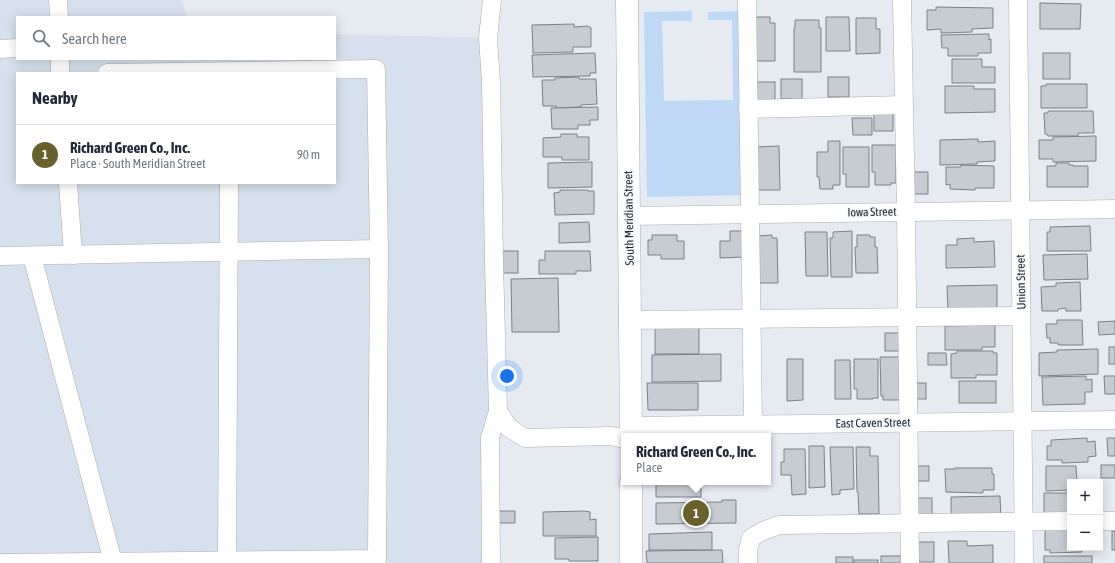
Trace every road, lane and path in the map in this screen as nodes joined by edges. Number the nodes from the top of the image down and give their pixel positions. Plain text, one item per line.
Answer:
1 (58, 0) edge
2 (492, 0) edge
3 (627, 0) edge
4 (747, 0) edge
5 (902, 0) edge
6 (1018, 0) edge
7 (59, 16) edge
8 (16, 48) edge
9 (0, 49) edge
10 (60, 60) edge
11 (60, 72) edge
12 (228, 72) edge
13 (904, 104) junction
14 (748, 109) junction
15 (68, 184) edge
16 (229, 184) edge
17 (1115, 209) edge
18 (1020, 210) junction
19 (906, 211) junction
20 (750, 214) junction
21 (629, 216) junction
22 (379, 249) junction
23 (229, 252) junction
24 (73, 255) junction
25 (0, 256) edge
26 (32, 256) junction
27 (1021, 316) junction
28 (908, 317) junction
29 (751, 319) junction
30 (630, 320) junction
31 (498, 411) junction
32 (1115, 420) edge
33 (1022, 421) junction
34 (909, 422) junction
35 (753, 424) junction
36 (628, 433) edge
37 (621, 434) edge
38 (631, 485) edge
39 (1067, 521) edge
40 (1103, 521) edge
41 (1115, 521) edge
42 (1023, 522) junction
43 (909, 523) junction
44 (227, 561) junction
45 (113, 562) junction
46 (171, 562) edge
47 (0, 563) edge
48 (491, 563) edge
49 (631, 563) edge
50 (748, 563) edge
51 (910, 563) edge
52 (1024, 563) edge

1 - 7 street
2 - 31 street
3 - 21 main road, South Meridian Street
4 - 14 street
5 - 13 street
6 - 18 street, Union Street
8 - 9 street
10 - 11 street
12 - 22 street
13 - 14 street
13 - 19 street
14 - 20 street
15 - 24 street
16 - 23 street
17 - 18 street, Iowa Street
18 - 19 street, Iowa Street
18 - 27 street, Union Street
19 - 20 street, Iowa Street
19 - 28 street
20 - 21 street, Iowa Street
20 - 29 street
21 - 30 main road, South Meridian Street
22 - 23 street
22 - 44 street
23 - 24 street
23 - 44 street
24 - 26 street
25 - 26 street
26 - 45 street
27 - 28 street
27 - 33 street, Union Street
28 - 29 street
28 - 34 street
29 - 30 street
29 - 35 street
30 - 36 main road, South Meridian Street
31 - 37 street, East Caven Street
31 - 48 street
32 - 33 street, East Caven Street
33 - 34 street, East Caven Street
33 - 42 street, Union Street
34 - 35 street, East Caven Street
34 - 43 street
35 - 36 street, East Caven Street
38 - 49 main road
39 - 42 street
40 - 41 street
42 - 43 street
42 - 52 street, Union Street
43 - 50 street
43 - 51 street
44 - 46 street
45 - 46 street
45 - 47 street

